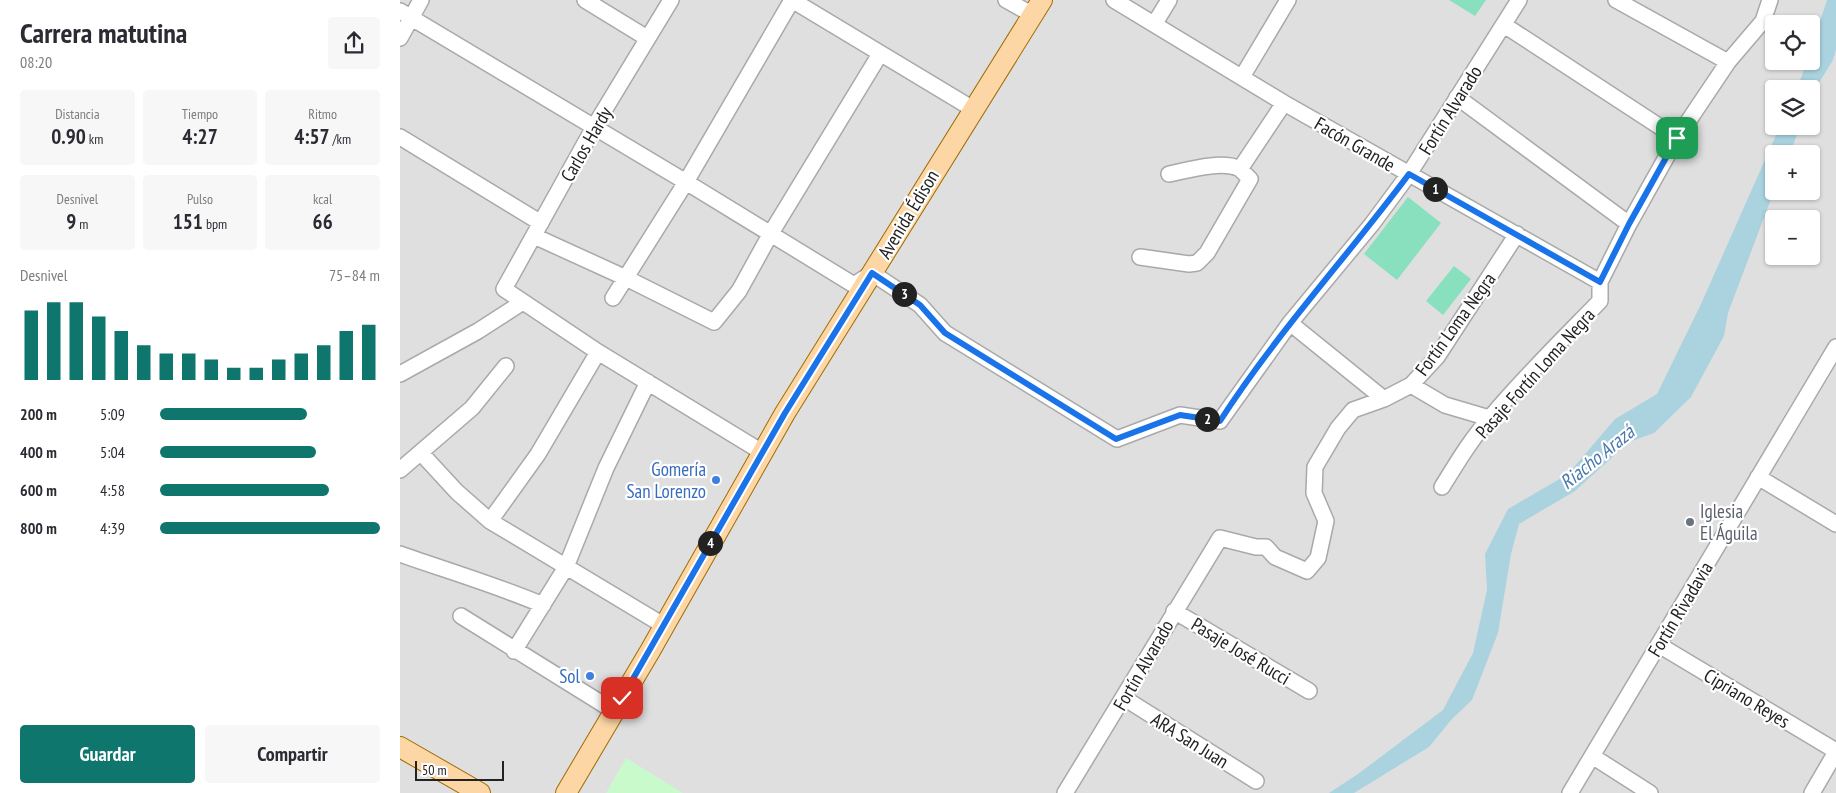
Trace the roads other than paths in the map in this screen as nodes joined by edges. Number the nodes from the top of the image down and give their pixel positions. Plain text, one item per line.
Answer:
1 (421, 0) edge
2 (585, 0) edge
3 (671, 0) edge
4 (1006, 0) edge
5 (1114, 0) edge
6 (1169, 0) edge
7 (1288, 0) edge
8 (1519, 0) edge
9 (1616, 0) edge
10 (1770, 0) edge
11 (1033, 6) edge
12 (406, 14) edge
13 (1155, 23) junction
14 (1504, 25) junction
15 (400, 38) edge
16 (647, 38) junction
17 (880, 54) junction
18 (1728, 62) junction
19 (1242, 77) junction
20 (1457, 96) junction
21 (1284, 103) junction
22 (969, 107) junction
23 (594, 127) junction
24 (400, 137) edge
25 (1677, 138) junction
26 (1240, 169) junction
27 (1169, 174) dead end
28 (1409, 174) junction
29 (686, 182) junction
30 (1629, 224) junction
31 (538, 229) junction
32 (771, 234) junction
33 (1518, 234) junction
34 (1140, 257) dead end
35 (872, 273) junction
36 (626, 278) junction
37 (1600, 282) junction
38 (854, 285) junction
39 (613, 298) dead end
40 (523, 302) junction
41 (1290, 323) junction
42 (1836, 347) edge
43 (598, 352) junction
44 (506, 366) dead end
45 (400, 374) edge
46 (648, 382) junction
47 (1411, 385) junction
48 (1384, 399) junction
49 (1489, 418) junction
50 (757, 449) junction
51 (421, 453) junction
52 (400, 470) edge
53 (1758, 477) junction
54 (1442, 487) dead end
55 (490, 521) junction
56 (1836, 524) edge
57 (1220, 538) joint
58 (400, 554) edge
59 (566, 567) junction
60 (543, 605) junction
61 (1174, 612) junction
62 (460, 616) dead end
63 (663, 620) junction
64 (1658, 646) junction
65 (514, 651) junction
66 (1309, 691) dead end
67 (1124, 698) junction
68 (609, 708) junction
69 (400, 747) edge
70 (1836, 752) edge
71 (1592, 756) junction
72 (1256, 781) dead end
73 (480, 793) edge
74 (559, 793) edge
75 (566, 793) edge
76 (1065, 793) edge
77 (1570, 793) edge
78 (1650, 793) edge
79 (1812, 793) edge

1 - 12 street
2 - 16 street
3 - 16 street, Carlos Hardy
4 - 11 street
5 - 13 street, Facón Grande
6 - 13 street
7 - 19 street
8 - 14 street, Fortín Alvarado
9 - 18 street
10 - 18 street, Pasaje Fortín Loma Negra
11 - 22 main road, Avenida Édison
12 - 15 street
12 - 23 street
13 - 19 street, Facón Grande
14 - 20 street, Fortín Alvarado
14 - 25 street
16 - 23 street, Carlos Hardy
17 - 22 street
17 - 29 street
17 - 32 street
18 - 25 street, Pasaje Fortín Loma Negra
19 - 21 street, Facón Grande
20 - 28 street, Fortín Alvarado
20 - 30 street
21 - 26 street
21 - 28 street, Facón Grande
22 - 35 main road, Avenida Édison
22 - 38 main road, Avenida Édison
23 - 29 street
23 - 31 street, Carlos Hardy
24 - 31 street
25 - 30 street, Pasaje Fortín Loma Negra
26 - 27 street
26 - 34 street
28 - 33 street, Facón Grande
28 - 41 street, Fortín Alvarado
29 - 32 street
29 - 36 street
30 - 37 street, Pasaje Fortín Loma Negra
31 - 36 street
31 - 40 street, Carlos Hardy
32 - 36 street
32 - 38 street
33 - 37 street, Facón Grande
33 - 47 street, Fortín Loma Negra
35 - 38 street
35 - 41 street, Fortín Alvarado
35 - 63 main road, Avenida Édison
36 - 39 street
37 - 49 street, Pasaje Fortín Loma Negra
38 - 50 main road, Avenida Édison
40 - 43 street
40 - 45 street
41 - 48 street
42 - 53 street, Fortín Rivadavia
43 - 46 street
43 - 55 street
44 - 51 street
46 - 50 street
46 - 59 street
47 - 48 street, Fortín Loma Negra
47 - 49 street
48 - 57 street, Fortín Loma Negra
49 - 54 street, Pasaje Fortín Loma Negra
50 - 63 main road, Avenida Édison
51 - 52 street
51 - 55 street
53 - 56 street
53 - 64 street, Fortín Rivadavia
55 - 59 street
57 - 61 street, Fortín Alvarado
58 - 60 street
59 - 60 street
59 - 63 street
60 - 65 street
61 - 66 street, Pasaje José Rucci
61 - 67 street, Fortín Alvarado
62 - 65 street
63 - 68 main road, Avenida Édison
63 - 75 main road, Avenida Édison
64 - 70 street, Cipriano Reyes
64 - 71 street, Fortín Rivadavia
65 - 68 street
67 - 72 street, ARA San Juan
67 - 76 street, Fortín Alvarado
68 - 74 main road, Avenida Édison
69 - 73 main road
70 - 79 street
71 - 77 street, Fortín Rivadavia
71 - 78 street

